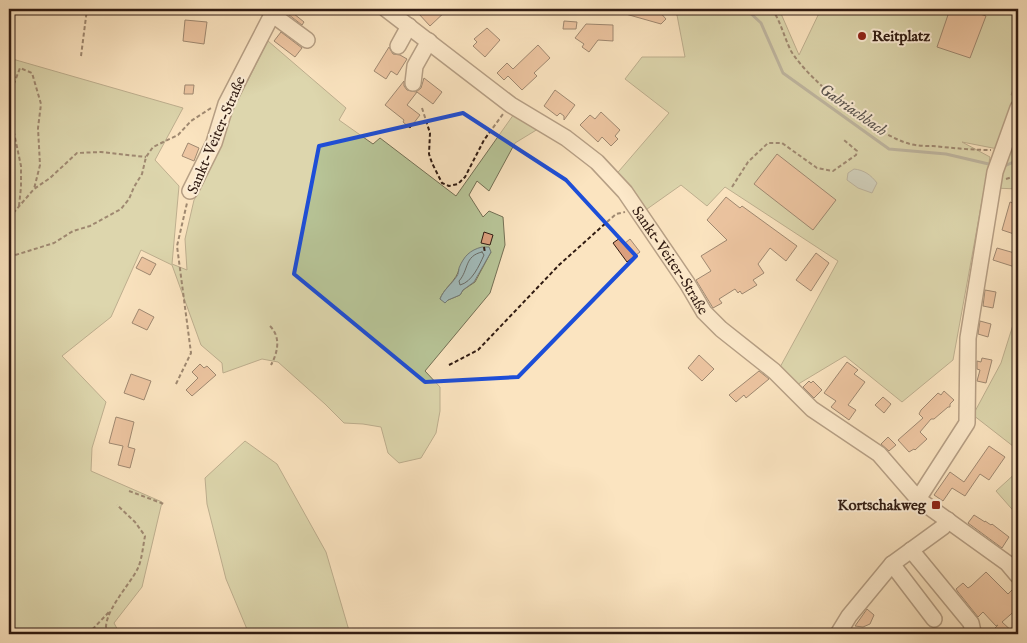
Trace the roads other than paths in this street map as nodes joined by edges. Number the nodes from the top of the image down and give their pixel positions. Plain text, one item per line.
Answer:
1 (274, 12) edge
2 (399, 15) edge
3 (307, 40) dead end
4 (428, 41) junction
5 (398, 46) dead end
6 (413, 82) dead end
7 (1018, 108) edge
8 (190, 191) road end
9 (918, 499) junction
10 (948, 520) junction
11 (911, 550) junction
12 (892, 564) junction
13 (1018, 576) edge
14 (934, 619) dead end
15 (838, 634) edge
16 (972, 634) edge

1 - 3 street
1 - 8 street, Sankt-Veiter-Straße
2 - 4 street, Sankt-Veiter-Straße
2 - 5 street
4 - 6 street
4 - 9 street, Sankt-Veiter-Straße
7 - 9 street
9 - 10 street, Sankt-Veiter-Straße
10 - 11 street
10 - 13 street, Sankt-Veiter-Straße
11 - 12 street
11 - 16 street
12 - 14 street
12 - 15 street

